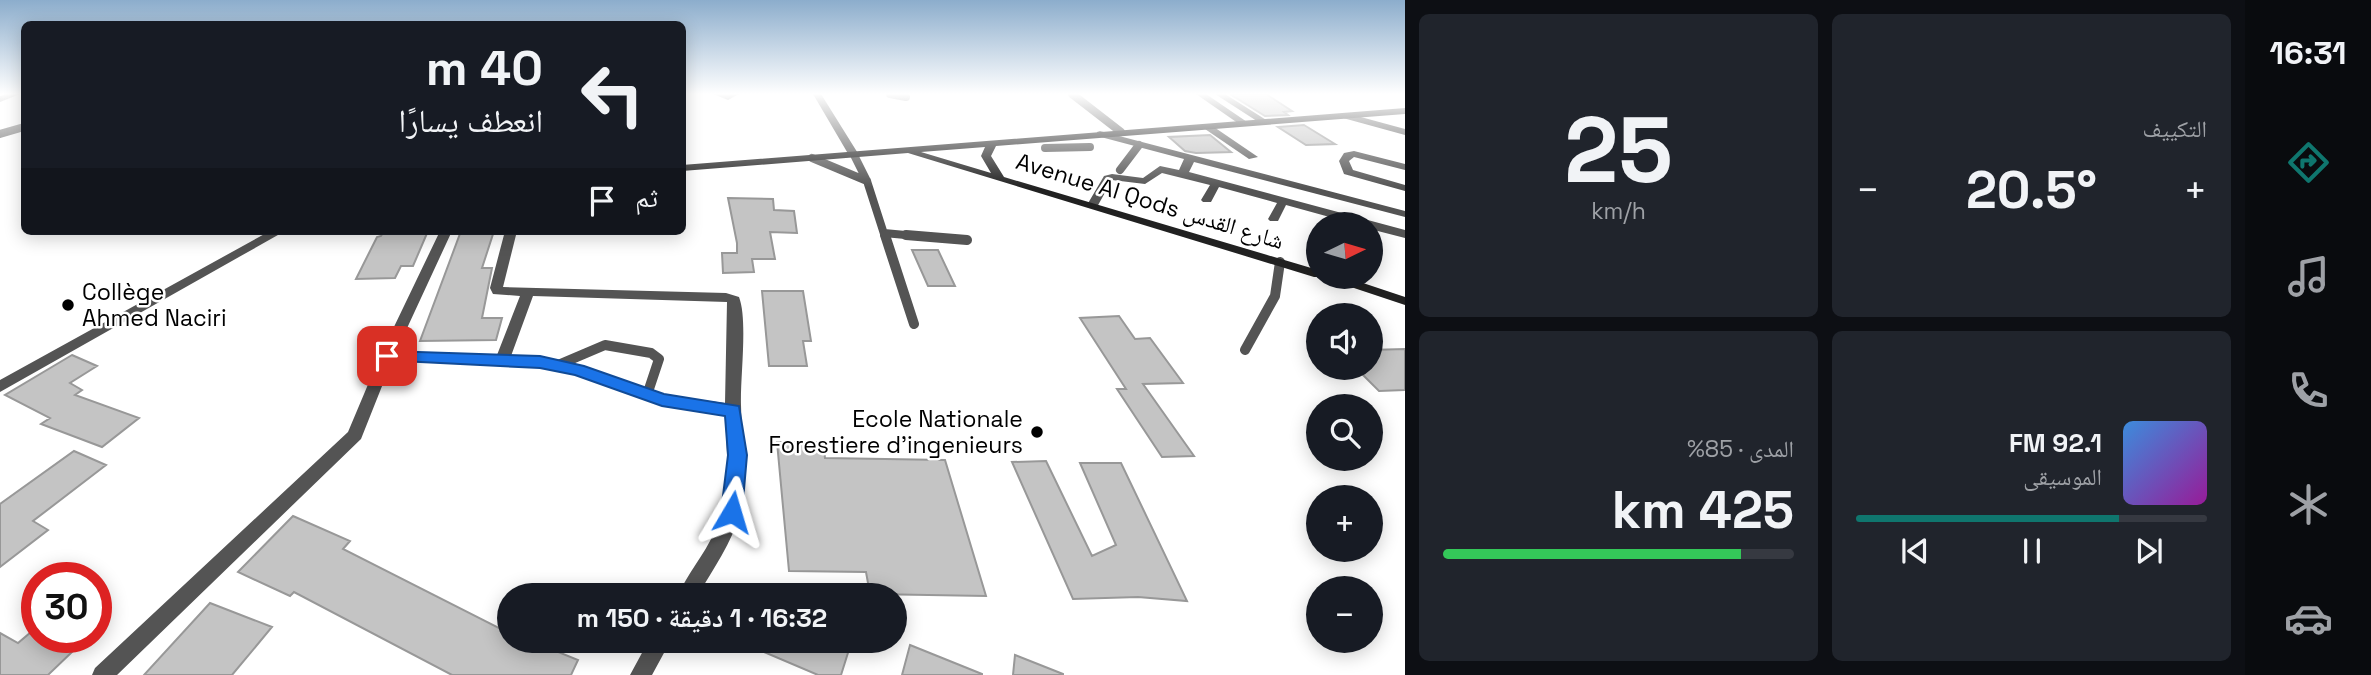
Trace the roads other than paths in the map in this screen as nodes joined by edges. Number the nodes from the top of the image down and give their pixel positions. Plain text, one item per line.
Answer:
1 (836, 126) edge
2 (1113, 126) edge
3 (1226, 126) edge
4 (1381, 126) edge
5 (1208, 127) junction
6 (21, 128) edge
7 (1121, 132) junction
8 (1405, 132) edge
9 (1100, 134) junction
10 (0, 135) edge
11 (1086, 135) junction
12 (992, 143) junction
13 (1139, 145) junction
14 (1090, 147) junction
15 (1045, 148) dead end
16 (929, 150) junction
17 (907, 151) junction
18 (872, 153) junction
19 (854, 155) junction
20 (811, 158) junction
21 (1083, 158) dead end
22 (1190, 158) junction
23 (1253, 158) dead end
24 (944, 163) junction
25 (1405, 167) edge
26 (686, 168) edge
27 (970, 168) junction
28 (1120, 170) dead end
29 (1183, 174) junction
30 (999, 177) junction
31 (867, 180) junction
32 (1216, 183) junction
33 (1405, 188) edge
34 (1207, 200) dead end
35 (1283, 201) junction
36 (1093, 205) junction
37 (1320, 212) edge
38 (1405, 214) edge
39 (1275, 219) dead end
40 (1383, 228) edge
41 (884, 233) junction
42 (1405, 234) edge
43 (272, 235) edge
44 (444, 235) edge
45 (511, 235) edge
46 (967, 240) dead end
47 (1280, 262) junction
48 (1306, 270) edge
49 (1368, 289) edge
50 (528, 292) junction
51 (1405, 301) edge
52 (914, 324) dead end
53 (1245, 350) dead end
54 (387, 356) junction
55 (503, 359) junction
56 (558, 365) junction
57 (0, 387) edge
58 (647, 395) junction
59 (733, 410) junction
60 (695, 583) edge
61 (653, 653) edge
62 (102, 675) edge
63 (640, 675) edge

1 - 19 street
2 - 7 lane
3 - 5 street
4 - 8 street
5 - 7 street
5 - 23 street
6 - 10 lane
7 - 9 street
9 - 11 street
9 - 13 street
11 - 12 street
11 - 14 lane
12 - 16 street
12 - 30 street
13 - 22 street
13 - 28 lane
14 - 15 lane
14 - 21 lane
16 - 17 street
16 - 27 street, Avenue Al Qods شارع القدس
17 - 18 street
17 - 24 street, Avenue Al Qods شارع القدس
18 - 19 street
18 - 24 street
19 - 20 street
19 - 31 lane
20 - 26 street
20 - 31 lane
22 - 29 street
22 - 38 street
24 - 27 street, Avenue Al Qods شارع القدس
25 - 33 street
27 - 30 street, Avenue Al Qods شارع القدس
29 - 32 street
29 - 36 street
30 - 36 street, Avenue Al Qods شارع القدس
31 - 41 lane
32 - 34 street
32 - 35 street
35 - 37 street
35 - 39 street
36 - 47 street, Avenue Al Qods شارع القدس
40 - 42 street
41 - 46 lane
41 - 52 lane
43 - 57 street
44 - 54 street
45 - 50 street
47 - 48 street, Avenue Al Qods شارع القدس
47 - 53 lane
49 - 51 street
50 - 55 street
50 - 59 street
54 - 55 street
54 - 62 street
55 - 56 street
56 - 58 street
56 - 58 lane
58 - 59 street
59 - 60 street
61 - 63 street

